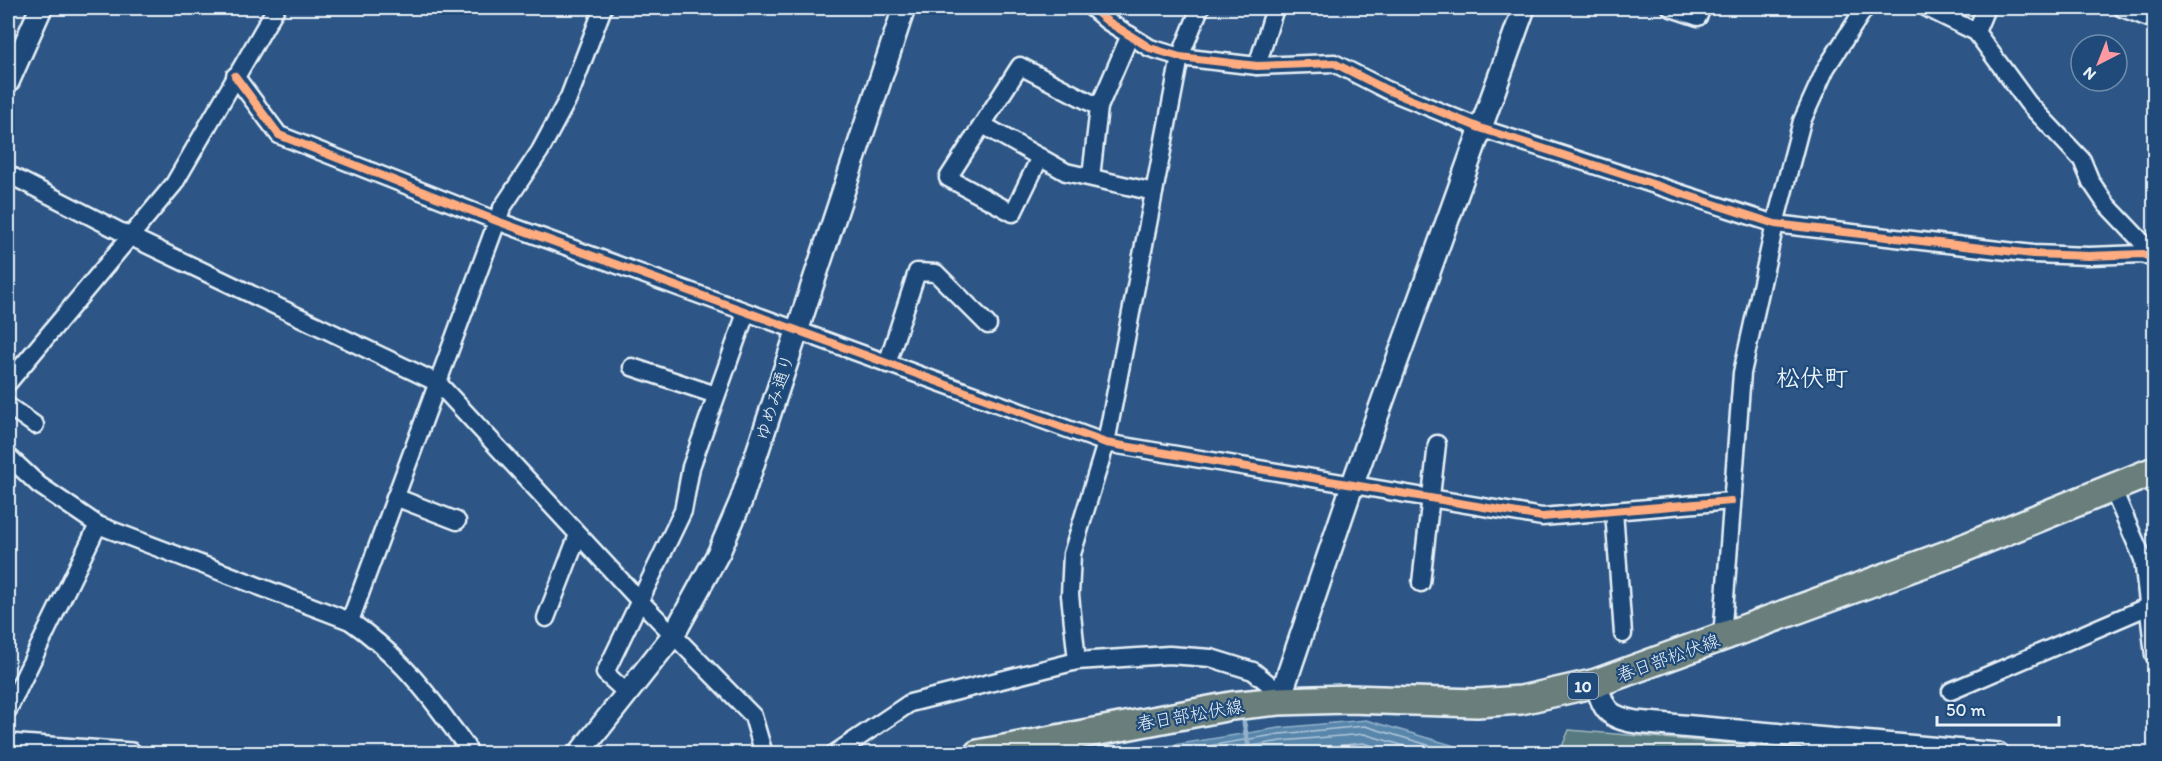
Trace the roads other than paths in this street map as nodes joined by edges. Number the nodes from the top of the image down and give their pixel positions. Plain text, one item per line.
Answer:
1 (41, 8) edge
2 (276, 8) edge
3 (603, 8) edge
4 (904, 8) edge
5 (1092, 8) edge
6 (1200, 8) edge
7 (1275, 8) edge
8 (1524, 8) edge
9 (1671, 8) edge
10 (1702, 8) edge
11 (1865, 8) edge
12 (1927, 8) edge
13 (1986, 8) edge
14 (2122, 8) edge
15 (2154, 20) edge
16 (1976, 32) junction
17 (1130, 35) junction
18 (1180, 57) junction
19 (1257, 66) junction
20 (235, 76) junction
21 (8, 82) edge
22 (1099, 107) junction
23 (983, 125) junction
24 (1480, 128) junction
25 (1040, 157) junction
26 (8, 174) edge
27 (1091, 177) junction
28 (1154, 192) junction
29 (497, 221) junction
30 (1775, 224) junction
31 (129, 236) junction
32 (2154, 241) edge
33 (2149, 256) edge
34 (746, 313) junction
35 (988, 325) dead end
36 (796, 332) junction
37 (886, 364) junction
38 (632, 367) dead end
39 (8, 383) edge
40 (438, 383) junction
41 (716, 395) junction
42 (8, 406) edge
43 (35, 425) dead end
44 (1106, 443) junction
45 (1437, 444) dead end
46 (8, 456) edge
47 (2154, 471) edge
48 (1352, 486) junction
49 (2113, 489) junction
50 (395, 497) junction
51 (1429, 499) junction
52 (1731, 501) junction
53 (1614, 511) junction
54 (457, 521) dead end
55 (98, 525) junction
56 (578, 535) junction
57 (1421, 583) dead end
58 (640, 601) junction
59 (2149, 606) junction
60 (546, 618) dead end
61 (350, 621) junction
62 (674, 634) junction
63 (1623, 634) dead end
64 (1722, 638) junction
65 (2154, 654) edge
66 (1077, 661) junction
67 (1596, 683) junction
68 (1951, 691) dead end
69 (628, 694) junction
70 (1279, 701) junction
71 (8, 710) edge
72 (8, 745) edge
73 (1836, 747) edge
74 (131, 753) edge
75 (470, 753) edge
76 (579, 753) edge
77 (764, 753) edge
78 (834, 753) edge
79 (978, 753) edge
80 (1998, 753) edge

1 - 21 street
2 - 20 street
3 - 29 street
4 - 36 street, ゆめみ通り
5 - 17 street
6 - 18 street
7 - 19 street
8 - 24 street
9 - 10 street
11 - 30 street
12 - 16 street
13 - 16 street
14 - 15 street
16 - 33 street
17 - 18 street
17 - 22 street
18 - 19 street
18 - 28 street
19 - 24 street
20 - 29 street
20 - 31 street
22 - 23 street
22 - 27 street
23 - 25 street
23 - 25 street
24 - 30 street
24 - 48 street
25 - 27 street
26 - 31 street
27 - 28 street
28 - 44 street
29 - 34 street
29 - 40 street
30 - 33 street
30 - 52 street
31 - 39 street
31 - 40 street
32 - 33 street
34 - 36 street
34 - 41 street
35 - 37 street
36 - 37 street
36 - 62 street, ゆめみ通り
37 - 44 street
38 - 41 street
40 - 50 street
40 - 56 street
41 - 58 street
42 - 43 street
44 - 48 street
44 - 66 street
45 - 51 street
46 - 55 street
47 - 49 main road, 春日部松伏線 / 10
48 - 51 street
48 - 70 street
49 - 59 street
49 - 64 main road, 春日部松伏線 / 10
50 - 54 street
50 - 61 street
51 - 53 street
51 - 57 street
52 - 53 street
52 - 64 street
53 - 63 street
55 - 61 street
55 - 71 street
56 - 58 street
56 - 60 street
58 - 62 street
58 - 69 street
59 - 65 street
59 - 68 street
61 - 75 street
62 - 69 street, ゆめみ通り
62 - 77 street
64 - 67 main road, 春日部松伏線 / 10
66 - 70 street
66 - 78 street
67 - 70 main road, 春日部松伏線 / 10
67 - 73 street
69 - 76 street, ゆめみ通り
70 - 79 main road, 春日部松伏線 / 10
72 - 74 street
73 - 80 street

